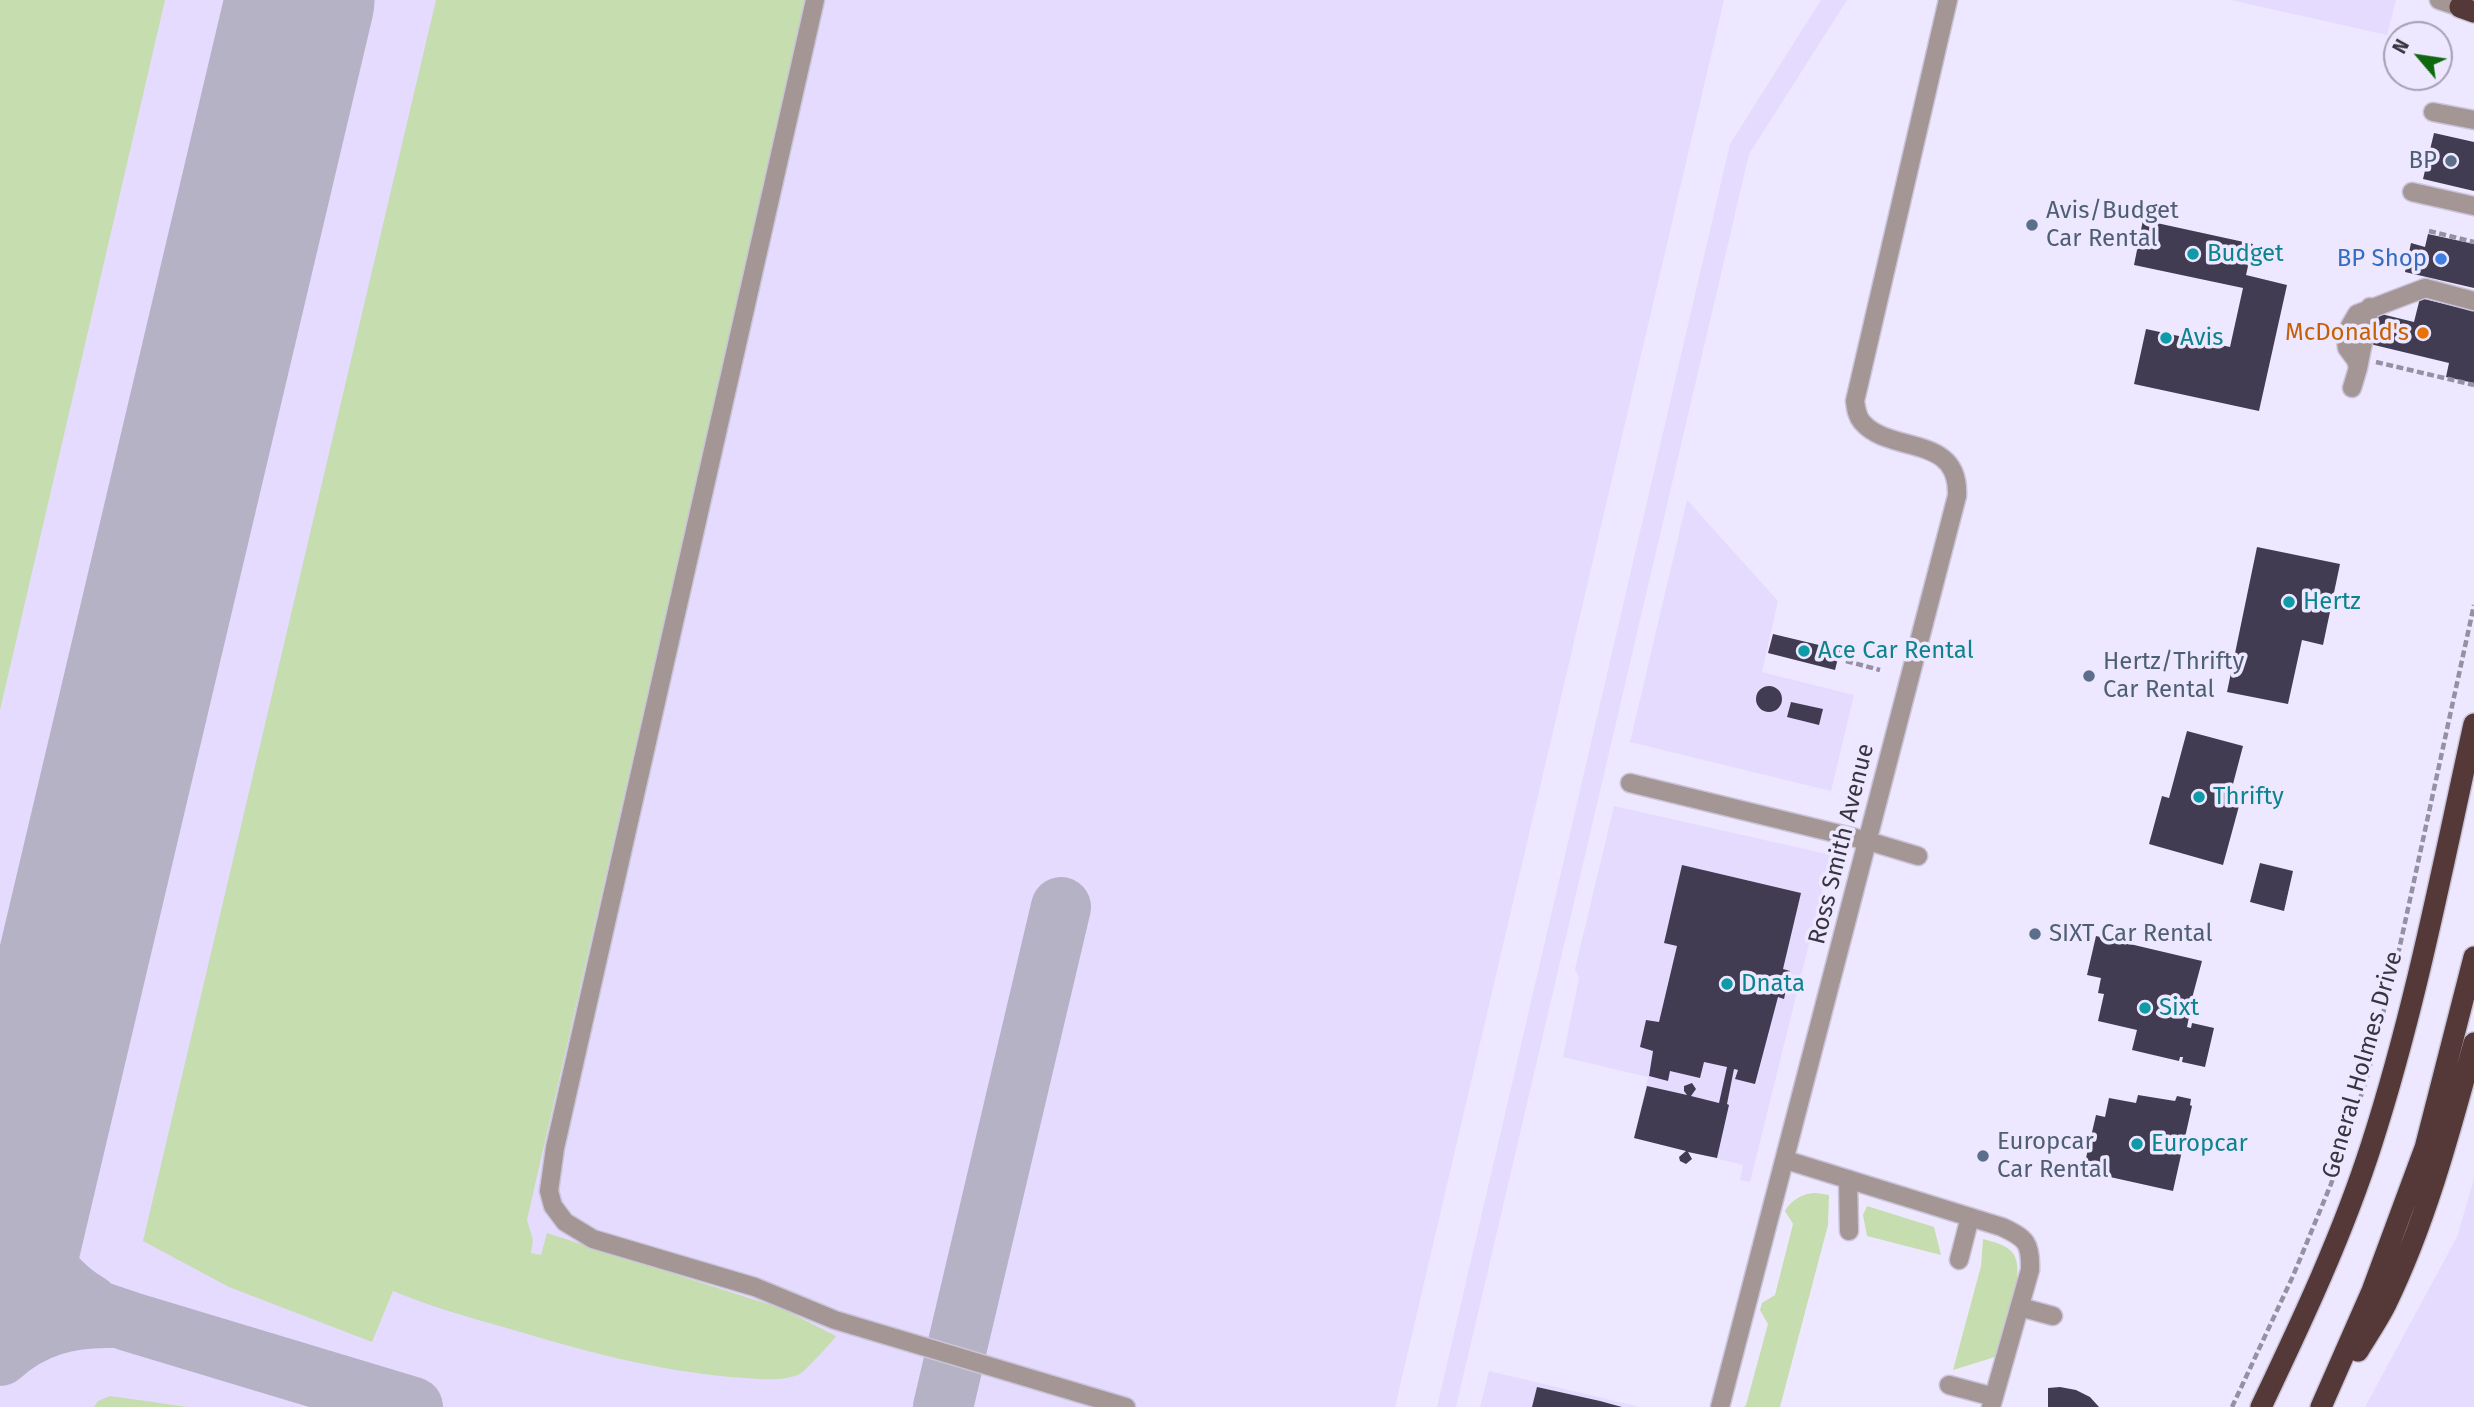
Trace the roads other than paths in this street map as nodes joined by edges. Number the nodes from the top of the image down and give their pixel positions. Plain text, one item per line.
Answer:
1 (815, 0) edge
2 (1948, 0) edge
3 (2439, 0) edge
4 (2469, 9) edge
5 (2433, 112) dead end
6 (2474, 120) edge
7 (2412, 192) dead end
8 (2474, 205) edge
9 (2474, 301) edge
10 (2352, 388) dead end
11 (2474, 724) edge
12 (1630, 783) dead end
13 (1868, 841) junction
14 (1918, 856) dead end
15 (2474, 957) edge
16 (2474, 1043) edge
17 (1786, 1160) junction
18 (1848, 1180) junction
19 (1970, 1217) junction
20 (1849, 1231) dead end
21 (1959, 1260) dead end
22 (2020, 1307) junction
23 (2053, 1316) dead end
24 (1949, 1385) dead end
25 (1992, 1402) edge
26 (1126, 1407) edge
27 (1720, 1407) edge
28 (2260, 1407) edge
29 (2322, 1407) edge

1 - 26 lane
2 - 13 lane, Ross Smith Avenue
3 - 4 lane
5 - 6 lane
7 - 8 lane
9 - 10 lane
11 - 28 highway, General Holmes Drive
12 - 13 lane
13 - 14 lane
13 - 17 lane, Ross Smith Avenue
15 - 29 highway
16 - 29 highway
17 - 18 lane
17 - 27 lane, Ross Smith Avenue
18 - 19 lane
18 - 20 lane
19 - 21 lane
19 - 22 lane
22 - 23 lane
22 - 25 lane
24 - 25 lane

